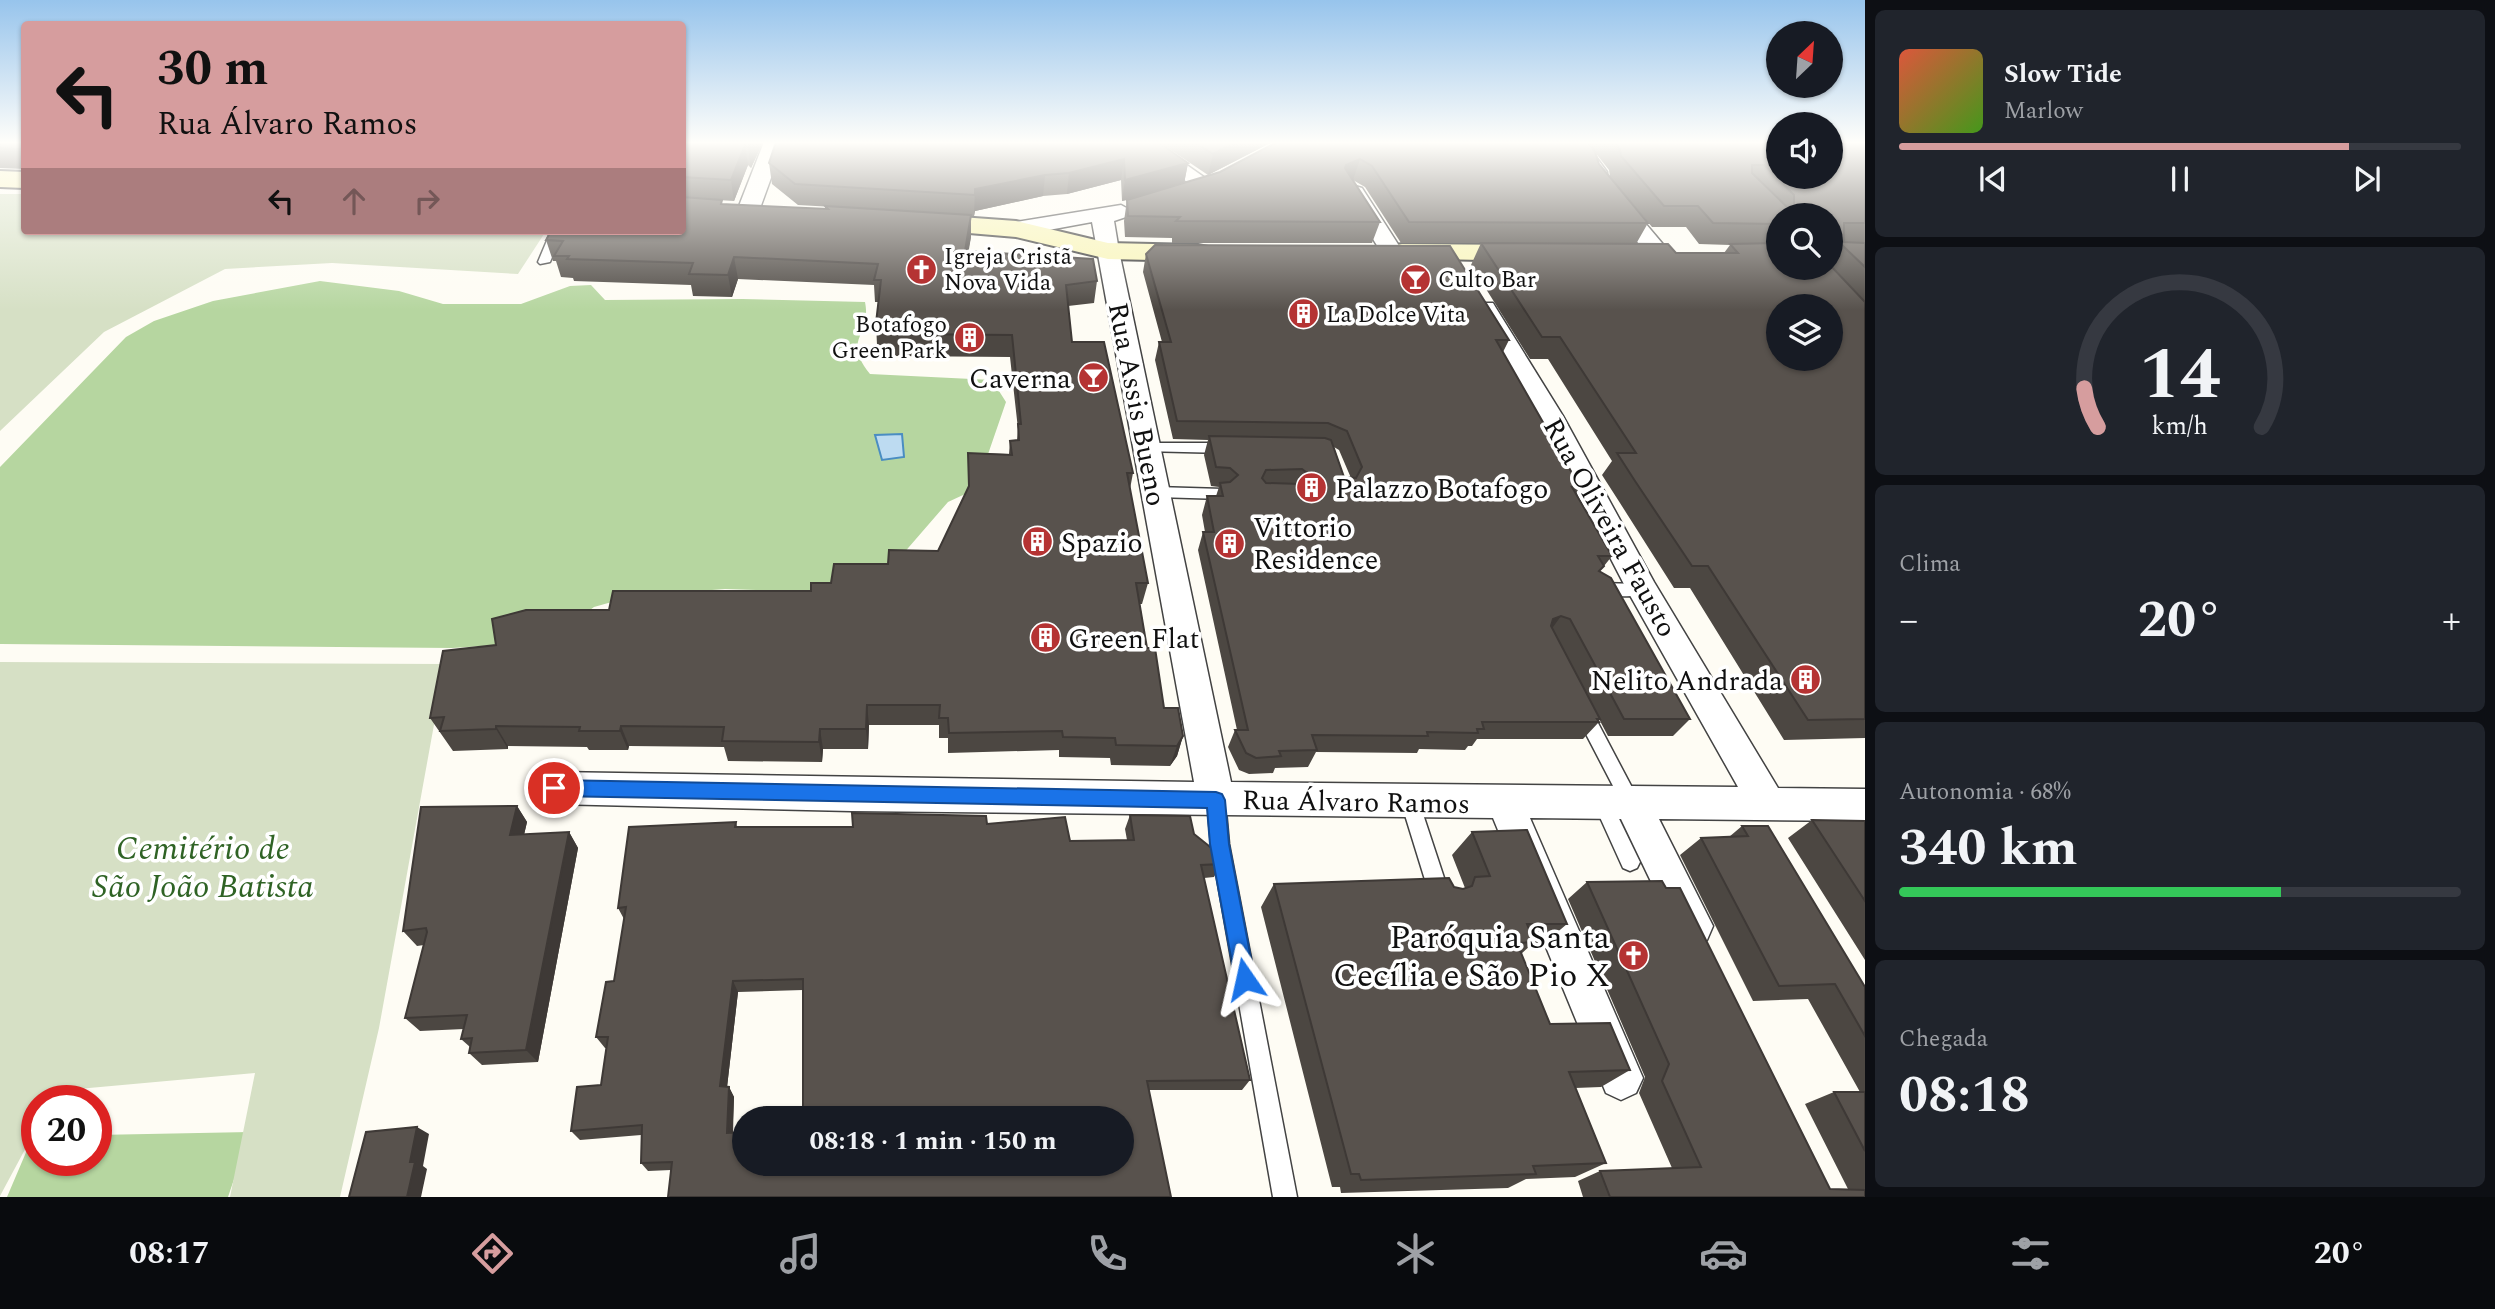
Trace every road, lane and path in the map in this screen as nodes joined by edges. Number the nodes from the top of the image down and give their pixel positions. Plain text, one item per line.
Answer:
1 (742, 198) edge
2 (1356, 198) edge
3 (1616, 198) edge
4 (1144, 204) edge
5 (735, 211) joint
6 (775, 213) edge
7 (1106, 215) junction
8 (895, 221) edge
9 (1016, 229) junction
10 (555, 235) edge
11 (1108, 251) junction
12 (1379, 252) joint
13 (1449, 252) junction
14 (1230, 253) edge
15 (1547, 253) edge
16 (1631, 253) edge
17 (1672, 254) joint
18 (544, 262) edge
19 (1147, 448) junction
20 (1241, 448) edge
21 (1156, 492) junction
22 (1223, 494) edge
23 (1596, 589) edge
24 (1643, 590) junction
25 (1573, 692) edge
26 (554, 788) dead end
27 (1216, 800) junction
28 (1410, 802) junction
29 (1505, 803) junction
30 (1617, 804) junction
31 (1865, 805) edge
32 (1760, 816) junction
33 (1630, 862) dead end
34 (1441, 900) edge
35 (1709, 959) edge
36 (1621, 1078) edge
37 (1285, 1197) edge

1 - 5 street
2 - 12 street
3 - 17 street
4 - 7 street
5 - 6 main road
7 - 9 street
7 - 11 street, Rua Assis Bueno
8 - 9 main road
9 - 11 main road
10 - 18 lane
11 - 14 main road
11 - 19 street, Rua Assis Bueno
12 - 13 main road
13 - 15 main road
13 - 24 street, Rua Oliveira Fausto
16 - 17 main road
19 - 20 lane
19 - 21 street, Rua Assis Bueno
21 - 22 lane
21 - 27 street, Rua Assis Bueno
23 - 24 lane
24 - 32 street, Rua Oliveira Fausto
25 - 30 lane
26 - 27 street, Rua Álvaro Ramos
27 - 28 street, Rua Álvaro Ramos
27 - 37 lane
28 - 29 street, Rua Álvaro Ramos
28 - 34 lane
29 - 30 street, Rua Álvaro Ramos
29 - 36 street
30 - 32 street, Rua Álvaro Ramos
30 - 33 lane
30 - 35 street
31 - 32 street, Rua Álvaro Ramos

